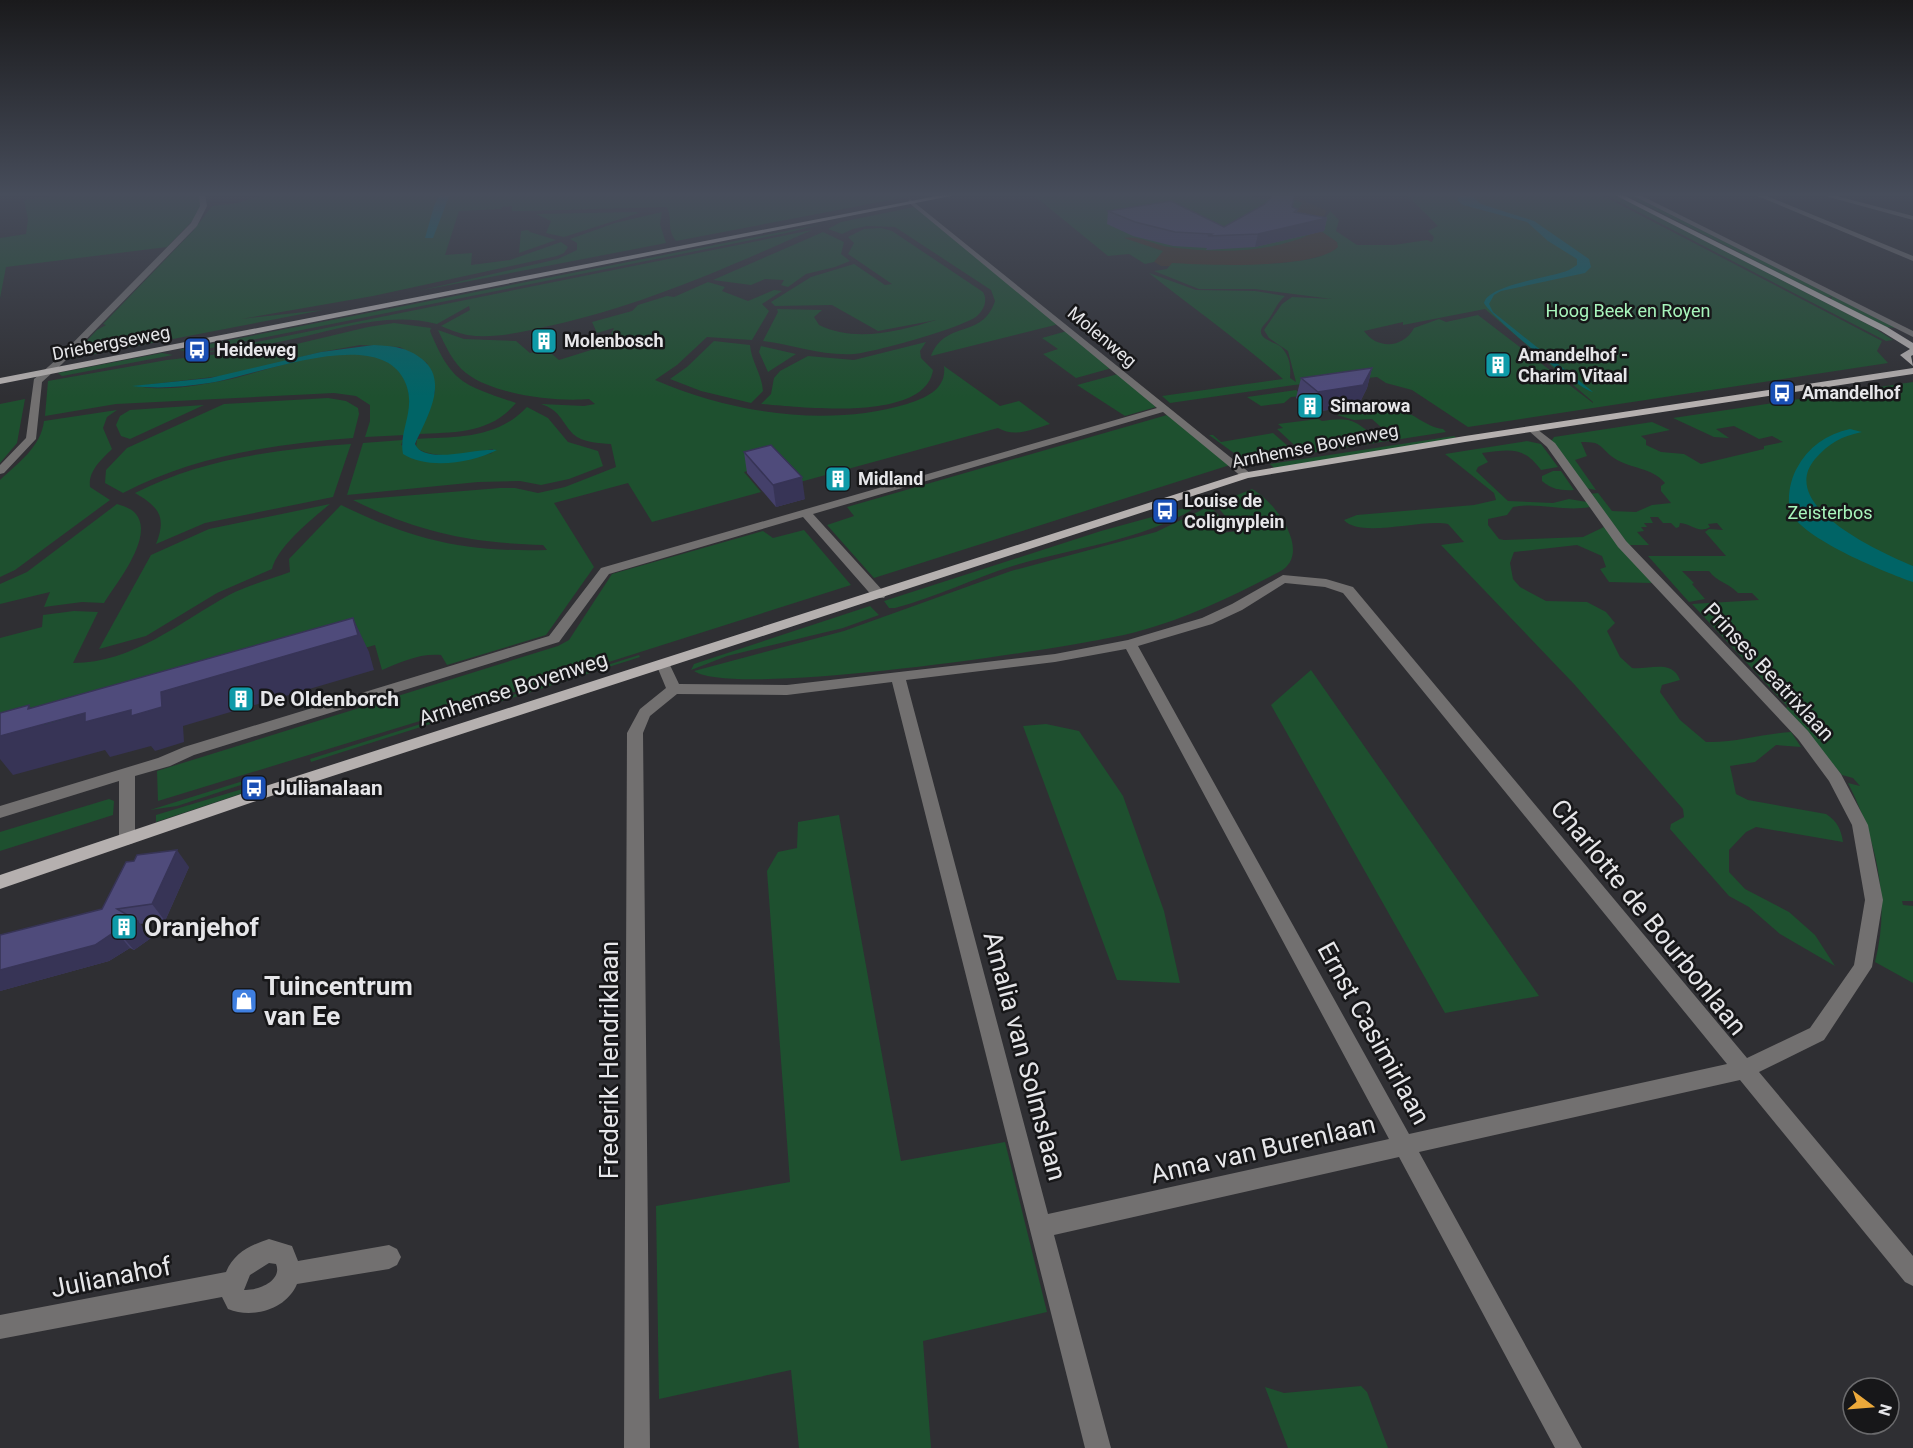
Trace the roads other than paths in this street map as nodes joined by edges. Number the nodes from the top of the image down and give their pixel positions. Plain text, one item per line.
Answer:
1 (157, 262) edge
2 (610, 262) edge
3 (984, 262) edge
4 (1749, 262) edge
5 (1768, 262) edge
6 (1911, 333) edge
7 (1899, 338) junction
8 (1913, 349) edge
9 (1913, 363) edge
10 (49, 371) junction
11 (1913, 372) edge
12 (0, 381) edge
13 (1163, 409) junction
14 (1533, 429) junction
15 (0, 471) edge
16 (1246, 476) junction
17 (805, 513) junction
18 (879, 595) junction
19 (1130, 644) junction
20 (663, 664) junction
21 (898, 678) junction
22 (674, 689) junction
23 (127, 773) junction
24 (0, 812) edge
25 (127, 839) junction
26 (0, 882) edge
27 (1742, 1070) junction
28 (1404, 1144) junction
29 (1041, 1227) junction
30 (389, 1257) dead end
31 (288, 1274) junction
32 (1913, 1274) edge
33 (232, 1283) junction
34 (0, 1327) edge
35 (637, 1448) edge
36 (1098, 1448) edge
37 (1569, 1448) edge

1 - 10 street
2 - 10 main road, Driebergseweg
3 - 13 street, Molenweg
4 - 7 main road
5 - 6 street
6 - 7 street
7 - 8 main road
8 - 9 main road
10 - 12 main road, Driebergseweg
10 - 15 street
11 - 14 main road, Arnhemse Bovenweg
13 - 16 street, Molenweg
13 - 17 street, Arnhemse Bovenweg
14 - 16 main road, Arnhemse Bovenweg
14 - 27 street, Prinses Beatrixlaan
16 - 18 main road, Arnhemse Bovenweg
17 - 18 street
17 - 23 street, Arnhemse Bovenweg
18 - 20 main road, Arnhemse Bovenweg
19 - 21 street
19 - 27 street, Charlotte de Bourbonlaan
19 - 28 street, Ernst Casimirlaan
20 - 22 street
20 - 25 main road, Arnhemse Bovenweg
21 - 22 street
21 - 29 street, Amalia van Solmslaan
22 - 35 street, Frederik Hendriklaan
23 - 24 street, Arnhemse Bovenweg
23 - 25 street
25 - 26 main road, Arnhemse Bovenweg
27 - 28 street, Anna van Burenlaan
27 - 32 street, Charlotte de Bourbonlaan
28 - 29 street, Anna van Burenlaan
28 - 37 street, Ernst Casimirlaan
29 - 36 street, Amalia van Solmslaan
30 - 31 street
31 - 33 street
31 - 33 street
33 - 34 street, Julianahof

